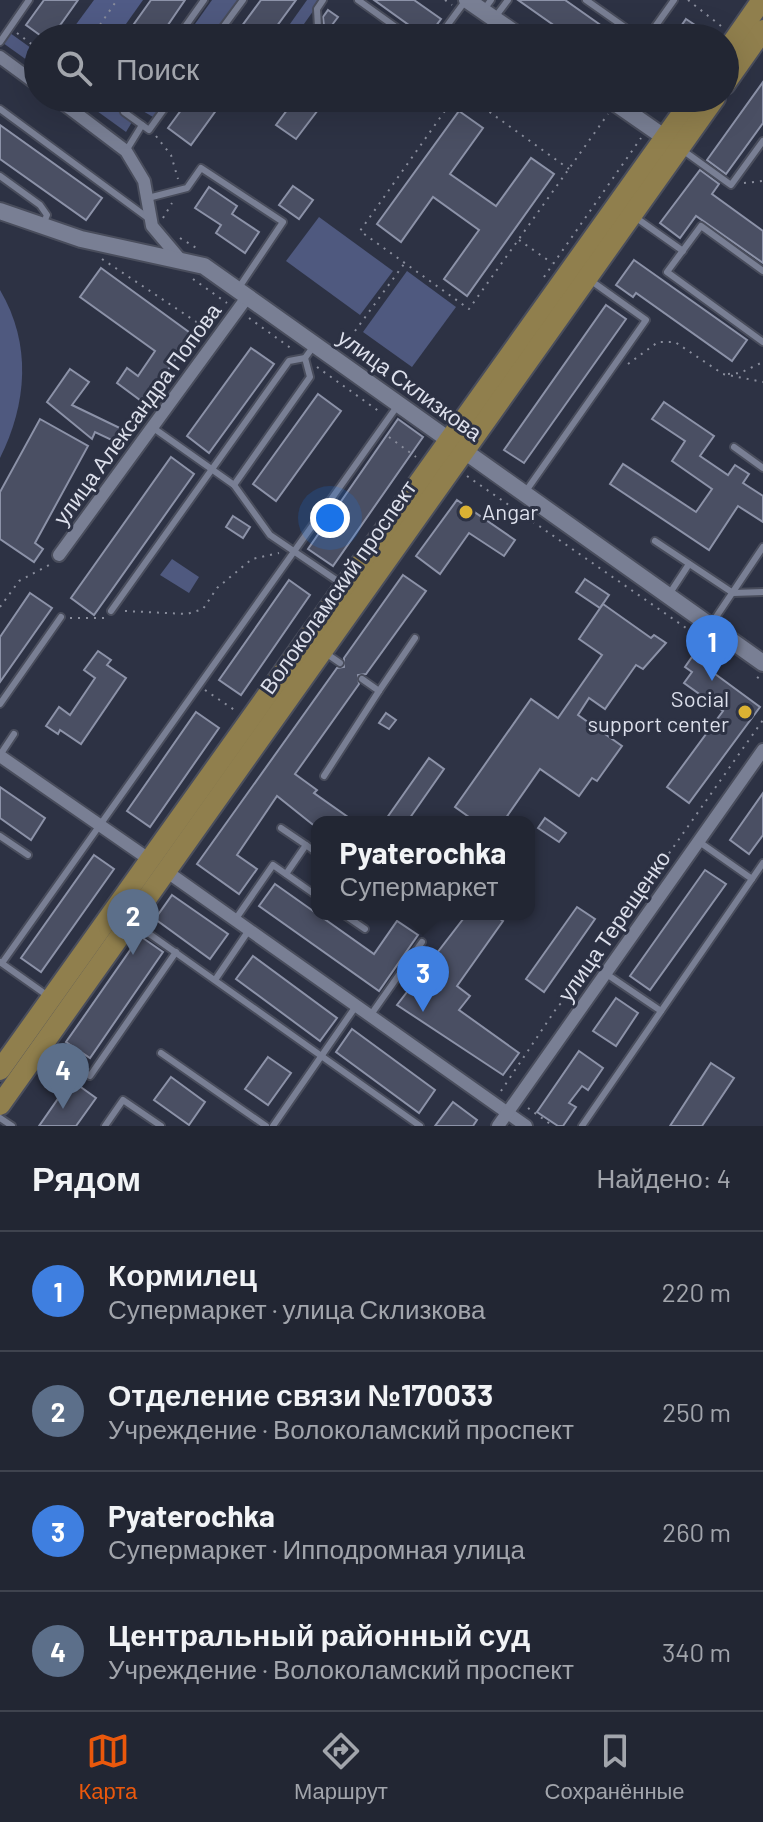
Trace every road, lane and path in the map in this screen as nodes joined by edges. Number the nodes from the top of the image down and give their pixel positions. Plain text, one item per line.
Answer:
1 (29, 0) edge
2 (117, 0) edge
3 (204, 0) edge
4 (243, 0) edge
5 (323, 0) edge
6 (358, 0) edge
7 (466, 0) edge
8 (508, 0) edge
9 (586, 0) edge
10 (674, 0) edge
11 (688, 0) edge
12 (762, 0) edge
13 (489, 10) edge
14 (101, 24) edge
15 (187, 24) edge
16 (225, 24) edge
17 (318, 24) edge
18 (391, 24) edge
19 (448, 24) edge
20 (506, 24) edge
21 (620, 24) edge
22 (657, 24) edge
23 (718, 24) edge
24 (9, 27) junction
25 (763, 30) edge
26 (739, 33) edge
27 (24, 38) edge
28 (0, 42) edge
29 (0, 57) edge
30 (739, 64) edge
31 (24, 75) edge
32 (0, 109) edge
33 (74, 112) edge
34 (124, 112) edge
35 (162, 112) edge
36 (444, 112) edge
37 (490, 112) edge
38 (604, 112) edge
39 (618, 112) edge
40 (686, 112) edge
41 (702, 112) edge
42 (142, 125) junction
43 (149, 130) junction
44 (641, 138) dead end
45 (763, 141) edge
46 (672, 143) junction
47 (126, 151) junction
48 (569, 169) junction
49 (0, 176) edge
50 (763, 181) edge
51 (731, 185) junction
52 (180, 190) junction
53 (148, 198) junction
54 (0, 211) edge
55 (632, 215) junction
56 (151, 224) junction
57 (43, 226) junction
58 (519, 240) junction
59 (683, 251) junction
60 (98, 256) dead end
61 (179, 258) junction
62 (406, 263) junction
63 (553, 264) junction
64 (763, 271) edge
65 (544, 277) dead end
66 (588, 278) junction
67 (243, 293) junction
68 (355, 331) dead end
69 (218, 336) junction
70 (763, 342) edge
71 (316, 344) junction
72 (305, 358) junction
73 (763, 362) edge
74 (624, 367) dead end
75 (723, 374) junction
76 (763, 382) edge
77 (399, 403) junction
78 (152, 427) junction
79 (379, 430) junction
80 (456, 446) junction
81 (734, 447) dead end
82 (417, 457) dead end
83 (763, 468) edge
84 (212, 469) junction
85 (463, 473) dead end
86 (234, 485) junction
87 (524, 494) junction
88 (655, 541) dead end
89 (763, 547) edge
90 (292, 550) junction
91 (59, 555) joint
92 (689, 564) junction
93 (345, 586) junction
94 (763, 592) edge
95 (733, 593) junction
96 (668, 596) junction
97 (0, 607) edge
98 (111, 611) junction
99 (61, 617) joint
100 (710, 626) junction
101 (688, 629) dead end
102 (415, 638) dead end
103 (322, 651) junction
104 (340, 663) dead end
105 (757, 668) edge
106 (362, 679) dead end
107 (763, 681) edge
108 (198, 685) junction
109 (379, 691) junction
110 (0, 704) edge
111 (237, 712) dead end
112 (763, 720) edge
113 (14, 734) dead end
114 (763, 750) edge
115 (0, 756) edge
116 (324, 776) dead end
117 (101, 825) junction
118 (281, 828) dead end
119 (0, 836) edge
120 (698, 841) junction
121 (306, 845) junction
122 (311, 849) edge
123 (28, 855) dead end
124 (763, 863) edge
125 (158, 866) junction
126 (286, 874) junction
127 (752, 879) junction
128 (311, 892) edge
129 (646, 901) dead end
130 (131, 920) junction
131 (235, 920) junction
132 (352, 920) edge
133 (358, 920) edge
134 (356, 923) junction
135 (365, 929) dead end
136 (249, 930) junction
137 (422, 942) dead end
138 (176, 952) junction
139 (1, 962) edge
140 (605, 973) junction
141 (215, 980) junction
142 (581, 986) dead end
143 (51, 998) junction
144 (356, 1006) junction
145 (661, 1011) junction
146 (370, 1016) junction
147 (43, 1044) junction
148 (161, 1053) dead end
149 (322, 1055) junction
150 (0, 1070) edge
151 (493, 1103) junction
152 (0, 1105) edge
153 (507, 1112) junction
154 (0, 1118) edge
155 (12, 1126) edge
156 (105, 1126) edge
157 (161, 1126) edge
158 (266, 1126) edge
159 (273, 1126) edge
160 (420, 1126) edge
161 (498, 1126) edge
162 (526, 1126) edge
163 (582, 1126) edge

1 - 24 lane
2 - 14 path
3 - 15 lane
4 - 16 lane
5 - 17 lane
6 - 18 lane
7 - 13 street
7 - 19 lane
8 - 13 lane
9 - 21 lane
10 - 22 lane
11 - 23 path
12 - 26 main road
13 - 20 street
24 - 27 path
24 - 28 lane
25 - 30 main road
29 - 31 street
32 - 56 lane
33 - 47 street
34 - 42 lane
35 - 43 lane
36 - 62 path
37 - 48 path
38 - 48 path
39 - 46 street
40 - 46 main road, Волоколамский проспект
41 - 46 main road, Волоколамский проспект
42 - 43 lane
42 - 47 lane
43 - 52 path
44 - 63 path
45 - 51 lane
46 - 51 lane
46 - 55 main road, Волоколамский проспект
46 - 80 main road, Волоколамский проспект
47 - 53 street
48 - 58 path
49 - 57 lane
50 - 51 path
52 - 53 lane
52 - 56 path
52 - 67 lane
53 - 56 street
54 - 57 street, улица Склизкова
55 - 59 lane
55 - 66 main road, Волоколамский проспект
56 - 61 street
57 - 61 street, улица Склизкова
58 - 62 path
58 - 63 path
59 - 64 lane
59 - 70 lane
60 - 69 path
61 - 67 street, улица Склизкова
62 - 68 path
63 - 65 path
66 - 80 main road, Волоколамский проспект
66 - 87 lane
67 - 69 street, улица Александра Попова
67 - 71 street, улица Склизкова
69 - 78 street, улица Александра Попова
71 - 72 lane
71 - 77 street, улица Склизкова
72 - 84 lane
72 - 86 lane
73 - 75 path
74 - 75 path
75 - 76 path
77 - 79 lane
77 - 80 street, улица Склизкова
78 - 84 lane
78 - 91 street, улица Александра Попова
79 - 82 path
79 - 90 lane
80 - 87 street, улица Склизкова
80 - 93 main road, Волоколамский проспект
80 - 103 main road, Волоколамский проспект
81 - 83 lane
84 - 86 lane
84 - 98 lane
85 - 101 path
86 - 90 lane
87 - 96 street, улица Склизкова
88 - 92 lane
89 - 95 lane
90 - 93 lane
90 - 98 path
90 - 108 lane
91 - 97 path
92 - 95 lane
92 - 96 lane
93 - 125 main road, Волоколамский проспект
94 - 95 lane
95 - 100 lane
96 - 100 street, улица Склизкова
98 - 99 path
99 - 110 lane
100 - 105 street, улица Склизкова
102 - 109 lane
103 - 104 lane
103 - 125 main road, Волоколамский проспект
105 - 107 path
106 - 109 lane
108 - 111 path
108 - 117 lane
109 - 116 lane
112 - 129 path
113 - 115 lane
114 - 120 street, улица Терещенко
115 - 117 street
117 - 125 street
117 - 139 lane
118 - 121 lane
119 - 123 lane
120 - 127 lane
120 - 140 street, улица Терещенко
121 - 122 lane
121 - 126 lane
124 - 127 lane
125 - 130 main road, Волоколамский проспект
125 - 131 street
125 - 143 main road, Волоколамский проспект
126 - 128 lane
126 - 131 lane
127 - 145 lane
130 - 138 lane
130 - 147 main road, Волоколамский проспект
131 - 136 street
132 - 134 lane
133 - 134 lane
134 - 135 lane
136 - 141 lane
136 - 144 street
137 - 146 lane
138 - 141 lane
138 - 147 lane
139 - 143 lane
140 - 145 lane
140 - 153 street, улица Терещенко
141 - 149 lane
142 - 151 path
143 - 150 main road, Волоколамский проспект
144 - 146 street
144 - 149 lane
145 - 163 lane
146 - 151 street
147 - 152 main road, Волоколамский проспект
148 - 158 lane
149 - 159 lane
149 - 160 lane
151 - 153 street
153 - 161 street, улица Терещенко
153 - 162 street
154 - 155 lane
156 - 157 lane

